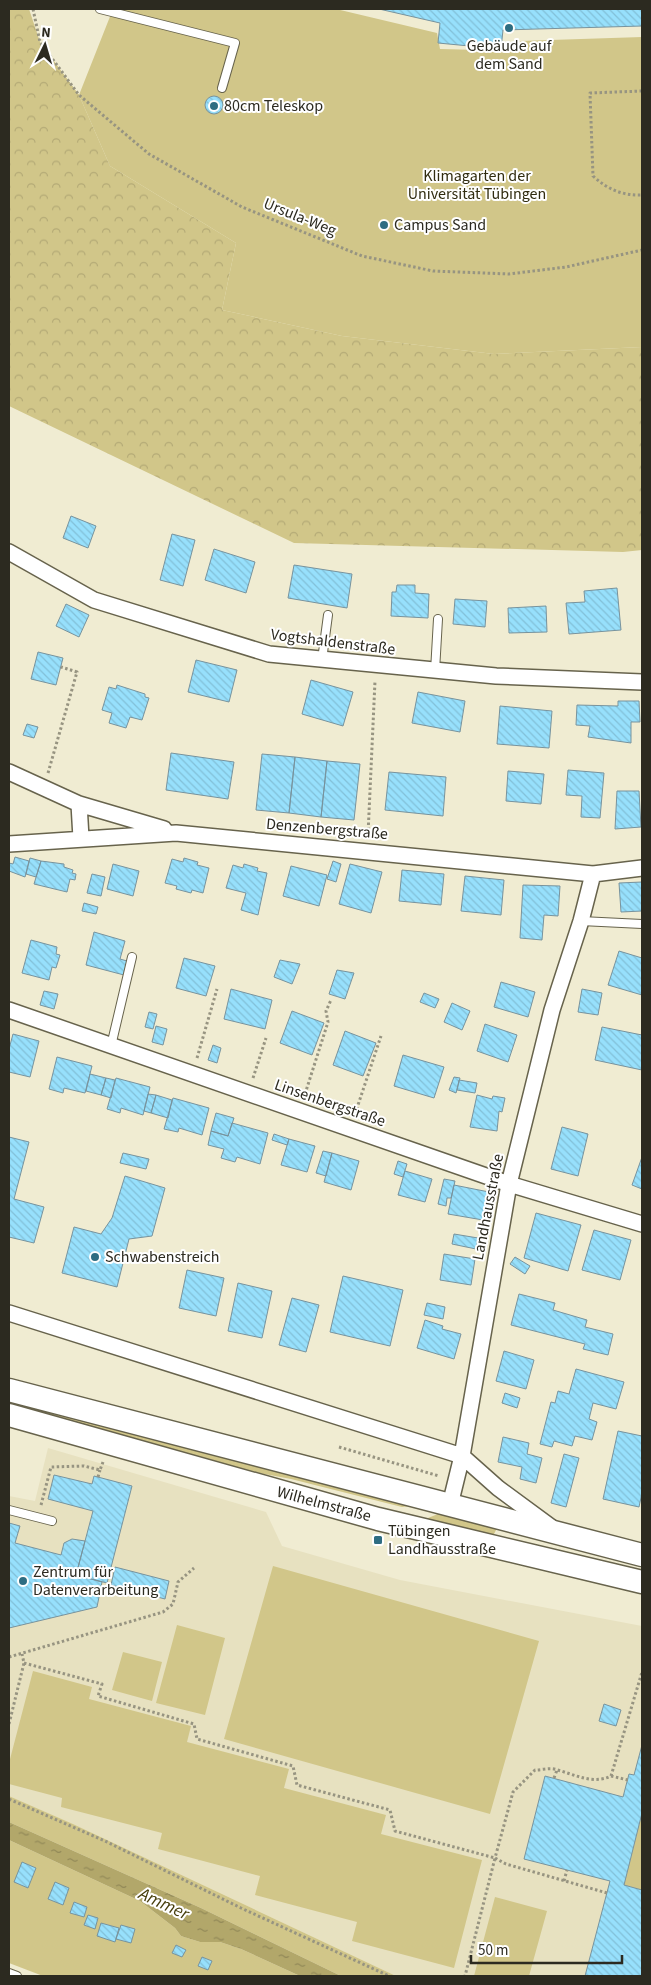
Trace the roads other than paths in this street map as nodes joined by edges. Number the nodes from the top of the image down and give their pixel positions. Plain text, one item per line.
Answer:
1 (100, 9) edge
2 (222, 88) dead end
3 (9, 552) edge
4 (328, 615) dead end
5 (438, 619) dead end
6 (322, 660) junction
7 (436, 671) junction
8 (642, 682) edge
9 (9, 772) edge
10 (79, 804) junction
11 (176, 833) junction
12 (81, 838) junction
13 (9, 844) edge
14 (642, 868) edge
15 (593, 874) junction
16 (581, 922) junction
17 (642, 924) edge
18 (132, 957) dead end
19 (9, 1010) edge
20 (111, 1046) junction
21 (509, 1184) junction
22 (642, 1224) edge
23 (9, 1313) edge
24 (9, 1390) edge
25 (9, 1415) edge
26 (462, 1456) junction
27 (450, 1505) junction
28 (9, 1510) edge
29 (378, 1519) junction
30 (505, 1519) junction
31 (52, 1521) dead end
32 (561, 1534) junction
33 (497, 1548) junction
34 (642, 1555) edge
35 (642, 1582) edge
36 (9, 1973) edge
37 (17, 1976) edge

1 - 2 lane
3 - 6 street, Vogtshaldenstraße
4 - 6 lane
5 - 7 lane
6 - 7 street, Vogtshaldenstraße
7 - 8 street, Vogtshaldenstraße
9 - 10 street
10 - 11 street
10 - 12 street
11 - 12 street, Denzenbergstraße
11 - 15 street, Denzenbergstraße
12 - 13 street, Denzenbergstraße
14 - 15 street, Denzenbergstraße
15 - 16 street, Landhausstraße
16 - 17 lane
16 - 21 street, Landhausstraße
18 - 20 lane
19 - 20 street, Linsenbergstraße
20 - 21 street, Linsenbergstraße
21 - 22 street, Linsenbergstraße
21 - 26 street, Landhausstraße
23 - 26 street, Wilhelmstraße
24 - 27 main road, Wilhelmstraße
25 - 29 main road, Wilhelmstraße
26 - 27 street, Landhausstraße
26 - 32 street, Wilhelmstraße
27 - 29 main road
27 - 30 main road, Wilhelmstraße
28 - 31 lane
29 - 33 main road, Wilhelmstraße
30 - 32 main road, Wilhelmstraße
30 - 33 main road
32 - 34 main road, Wilhelmstraße
33 - 35 main road, Wilhelmstraße
36 - 37 lane

